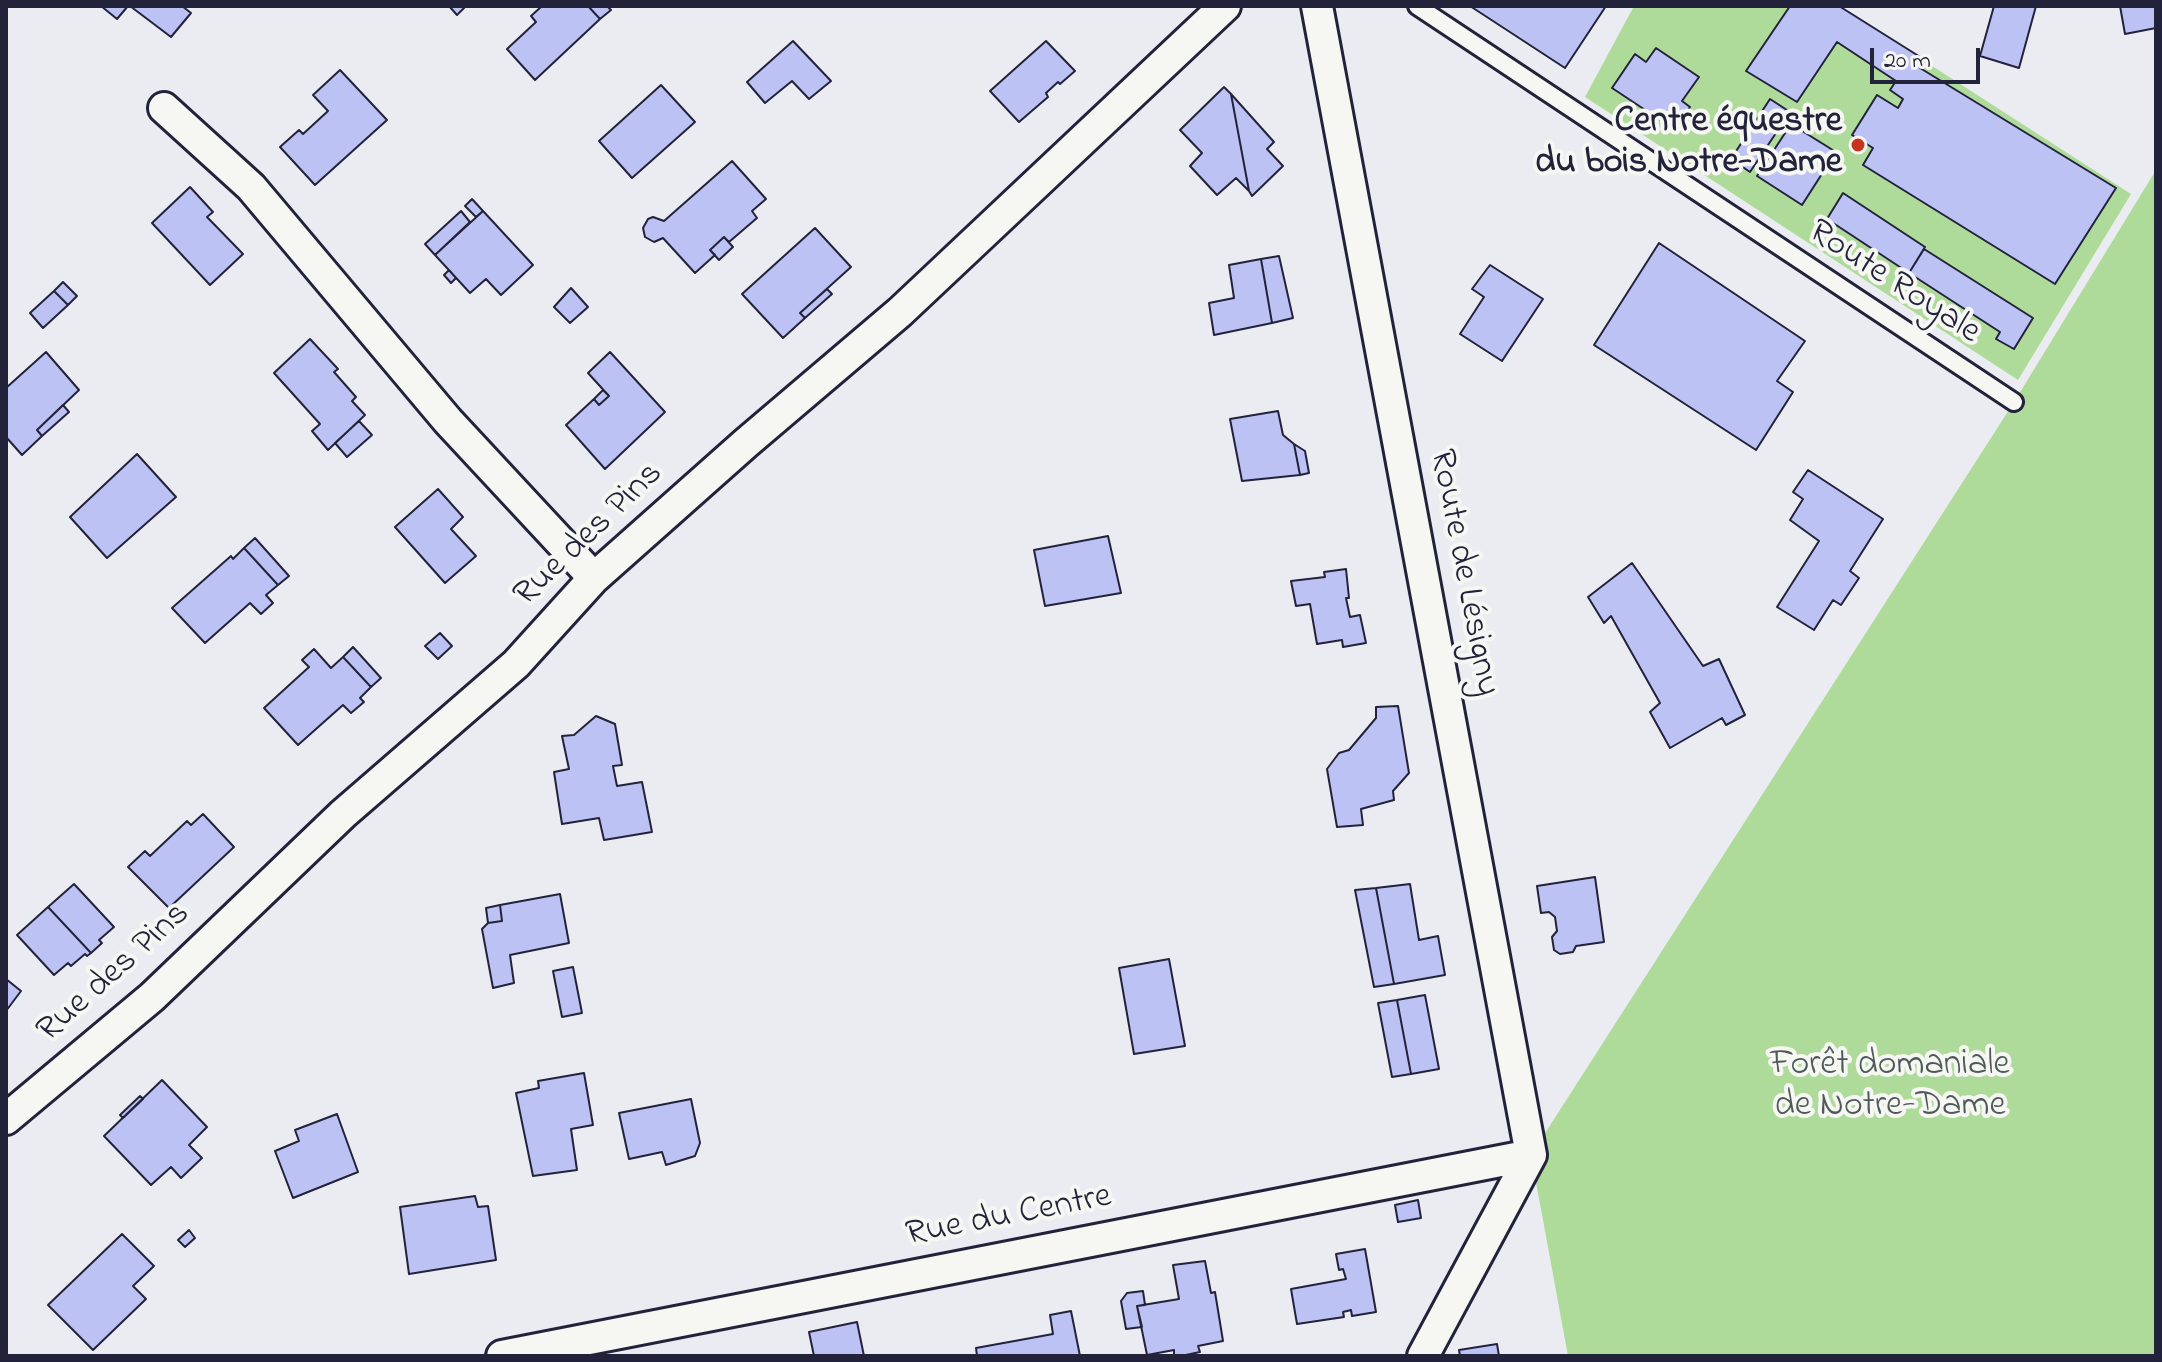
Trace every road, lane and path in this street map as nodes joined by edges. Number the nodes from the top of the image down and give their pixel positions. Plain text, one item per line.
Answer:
1 (1225, 6) edge
2 (1317, 6) edge
3 (1417, 6) edge
4 (164, 108) dead end
5 (2014, 402) dead end
6 (594, 578) junction
7 (6, 1119) edge
8 (1531, 1155) junction
9 (502, 1356) edge
10 (1423, 1356) edge

1 - 6 street, Rue des Pins
2 - 8 street, Route de Lésigny
3 - 5 lane, Route Royale
4 - 6 street
6 - 7 street, Rue des Pins
8 - 9 street, Rue du Centre
8 - 10 street

